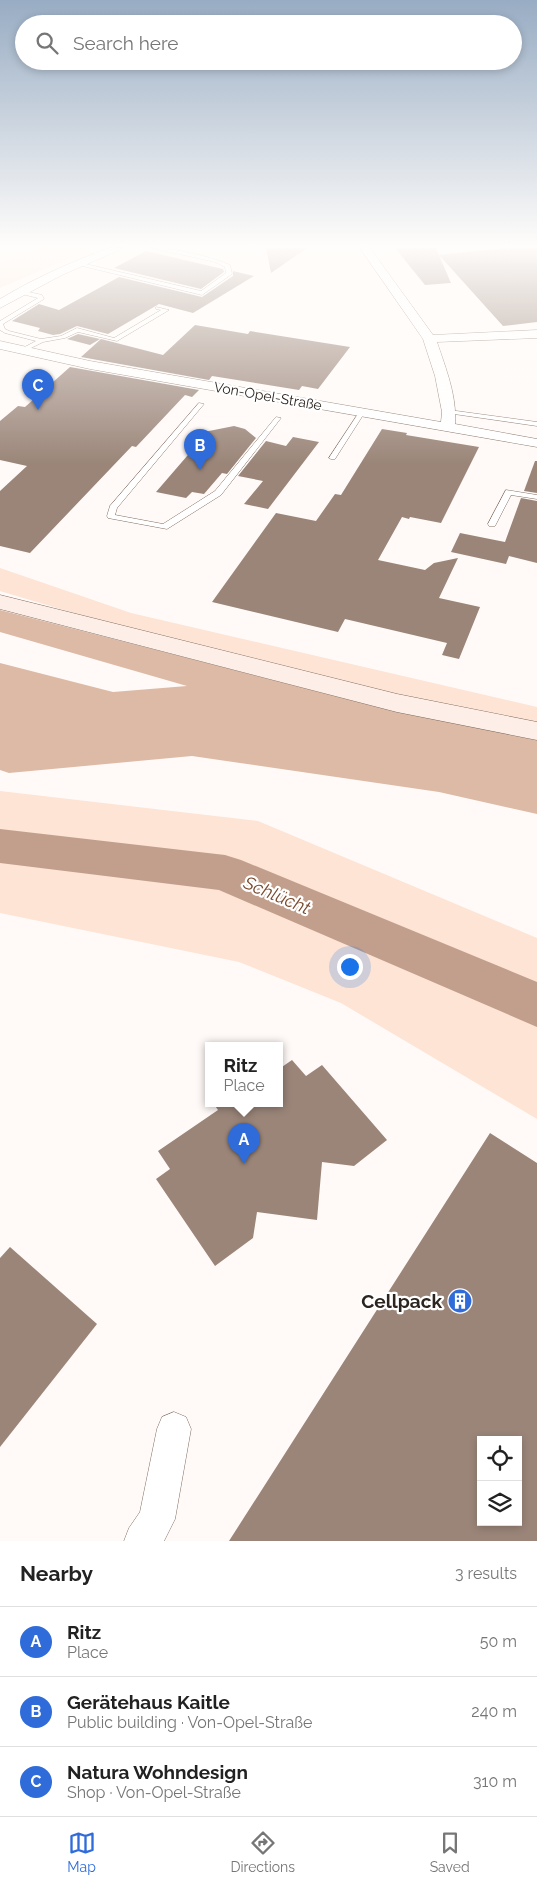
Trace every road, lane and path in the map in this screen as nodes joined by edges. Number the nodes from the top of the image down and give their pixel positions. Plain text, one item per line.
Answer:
1 (4, 320) edge
2 (149, 320) edge
3 (416, 320) edge
4 (537, 334) edge
5 (429, 339) junction
6 (41, 341) junction
7 (0, 345) edge
8 (23, 350) junction
9 (201, 404) dead end
10 (362, 412) junction
11 (450, 412) junction
12 (278, 418) dead end
13 (537, 424) edge
14 (448, 427) junction
15 (537, 442) edge
16 (332, 458) dead end
17 (537, 497) edge
18 (492, 524) dead end
19 (0, 602) edge
20 (537, 730) edge
21 (174, 1429) dead end
22 (142, 1541) edge

1 - 6 lane
2 - 6 lane
3 - 5 street
4 - 5 street
5 - 11 street
6 - 8 lane
7 - 8 street, Von-Opel-Straße
8 - 10 street, Von-Opel-Straße
9 - 12 lane
10 - 14 street, Von-Opel-Straße
10 - 16 lane
11 - 13 lane
11 - 14 street
14 - 15 street, Von-Opel-Straße
17 - 18 lane
19 - 20 main road
21 - 22 street

